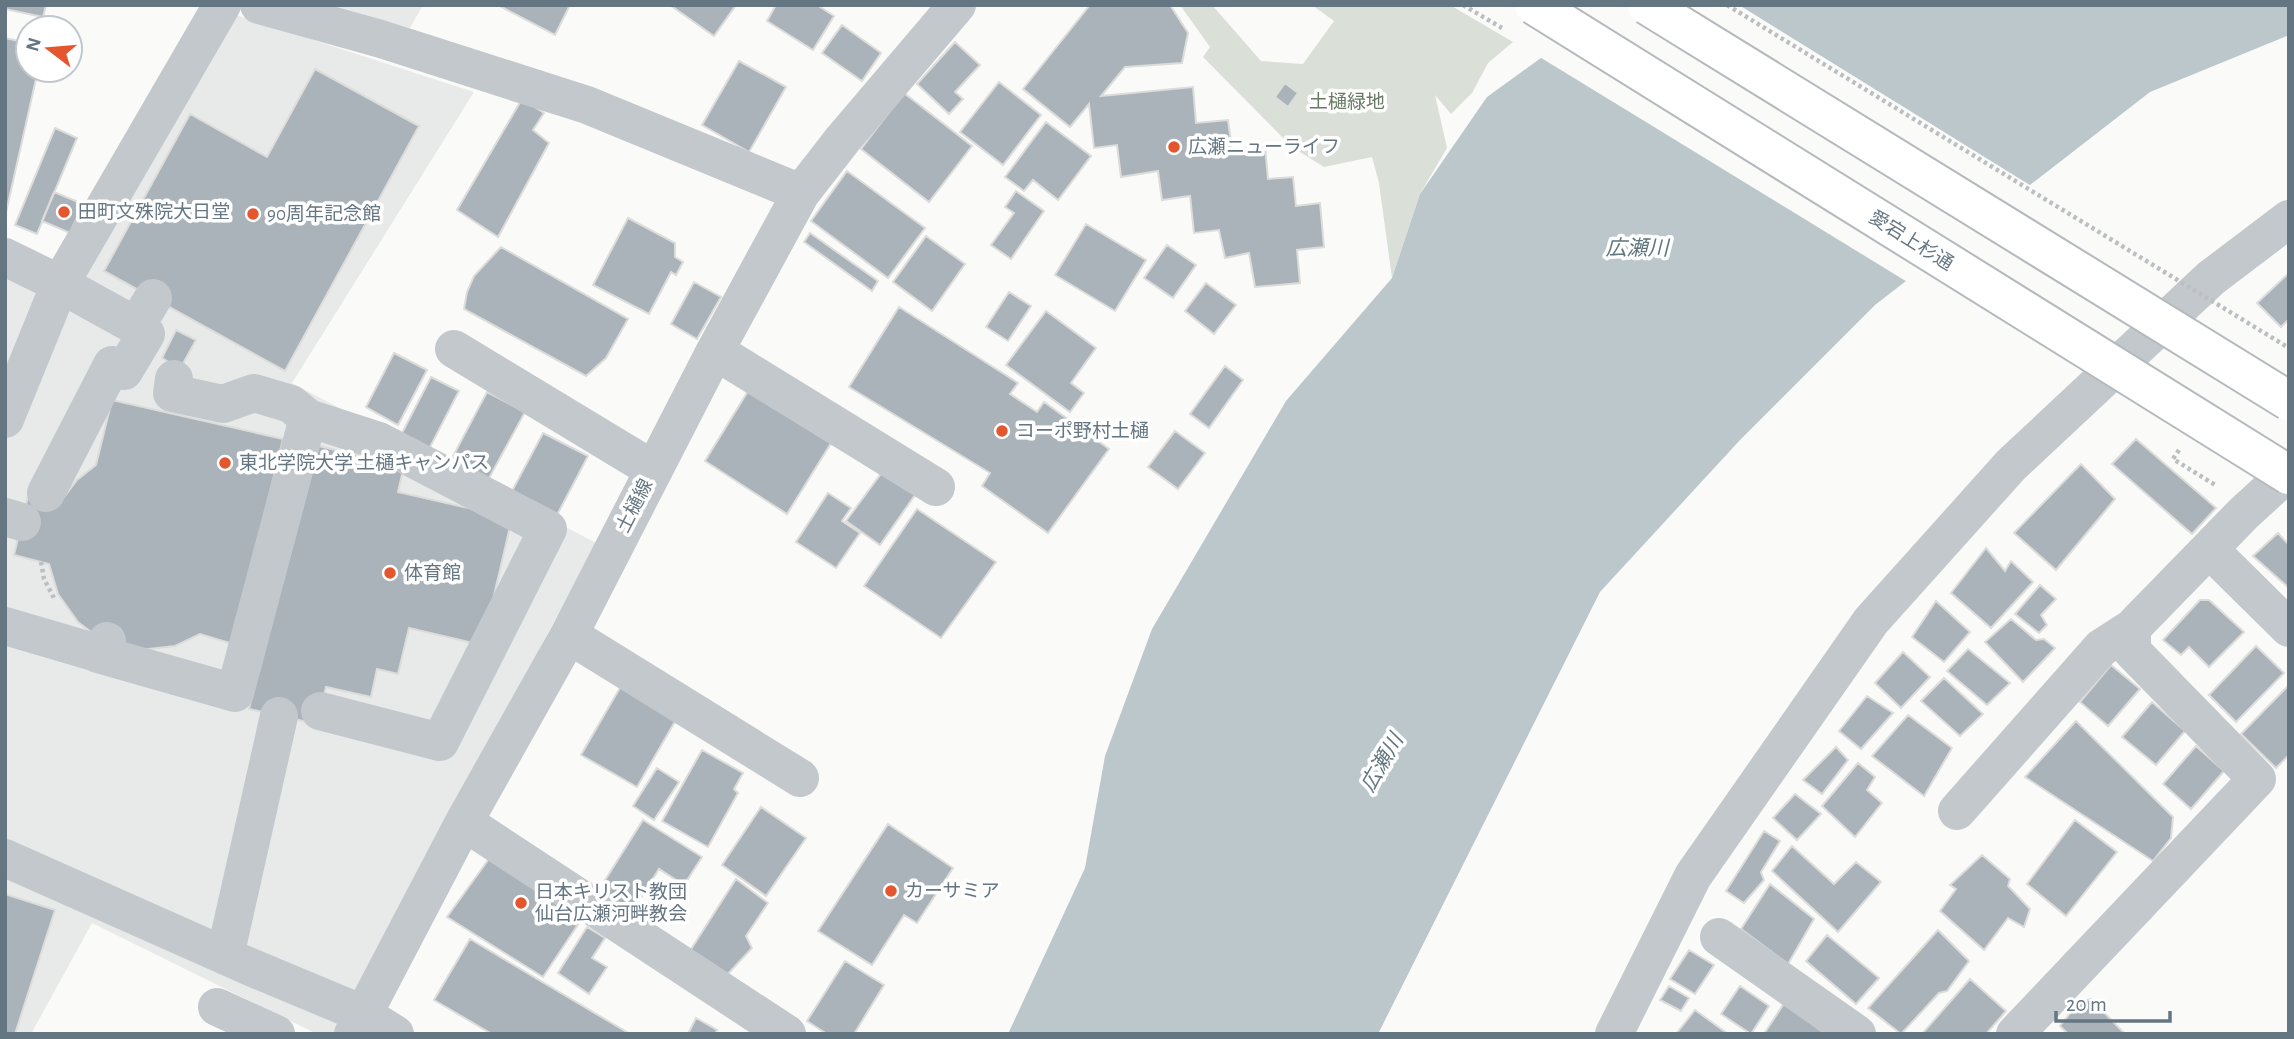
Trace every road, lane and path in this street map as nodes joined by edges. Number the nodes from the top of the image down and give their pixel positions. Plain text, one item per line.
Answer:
1 (222, 5) edge
2 (259, 5) edge
3 (957, 5) edge
4 (1463, 5) edge
5 (1534, 5) edge
6 (1647, 5) edge
7 (1727, 5) edge
8 (1503, 28) dead end
9 (800, 193) junction
10 (2289, 219) edge
11 (6, 259) edge
12 (60, 284) junction
13 (157, 341) junction
14 (2289, 348) edge
15 (454, 349) dead end
16 (715, 351) junction
17 (2289, 401) edge
18 (307, 418) junction
19 (5, 419) edge
20 (654, 471) junction
21 (936, 486) dead end
22 (2283, 487) edge
23 (46, 493) dead end
24 (2209, 549) junction
25 (5, 626) edge
26 (2132, 628) junction
27 (2289, 628) edge
28 (569, 635) junction
29 (255, 702) junction
30 (320, 711) dead end
31 (800, 778) dead end
32 (1957, 811) dead end
33 (464, 822) junction
34 (21, 876) edge
35 (1719, 937) dead end
36 (225, 956) junction
37 (217, 1007) dead end
38 (370, 1027) edge
39 (276, 1034) edge
40 (787, 1034) edge
41 (1614, 1034) edge
42 (1857, 1034) edge
43 (2015, 1034) edge

1 - 12 street
2 - 9 street
3 - 9 street, 土樋線
4 - 8 path
5 - 22 highway, 愛宕上杉通, bridge
6 - 17 highway, bridge
7 - 14 path, bridge
9 - 16 street, 土樋線
10 - 41 street
11 - 12 street
12 - 13 street
12 - 19 street
13 - 18 street
13 - 23 street
15 - 20 street
16 - 20 street, 土樋線
16 - 21 street
18 - 29 street
18 - 30 street
20 - 28 street, 土樋線
22 - 24 street
24 - 26 street
24 - 27 street
25 - 29 street
26 - 32 street
26 - 43 street
28 - 31 street
28 - 33 street, 土樋線
29 - 36 street
33 - 38 street, 土樋線
33 - 40 street
34 - 36 street
35 - 42 street
36 - 38 street
37 - 39 street

